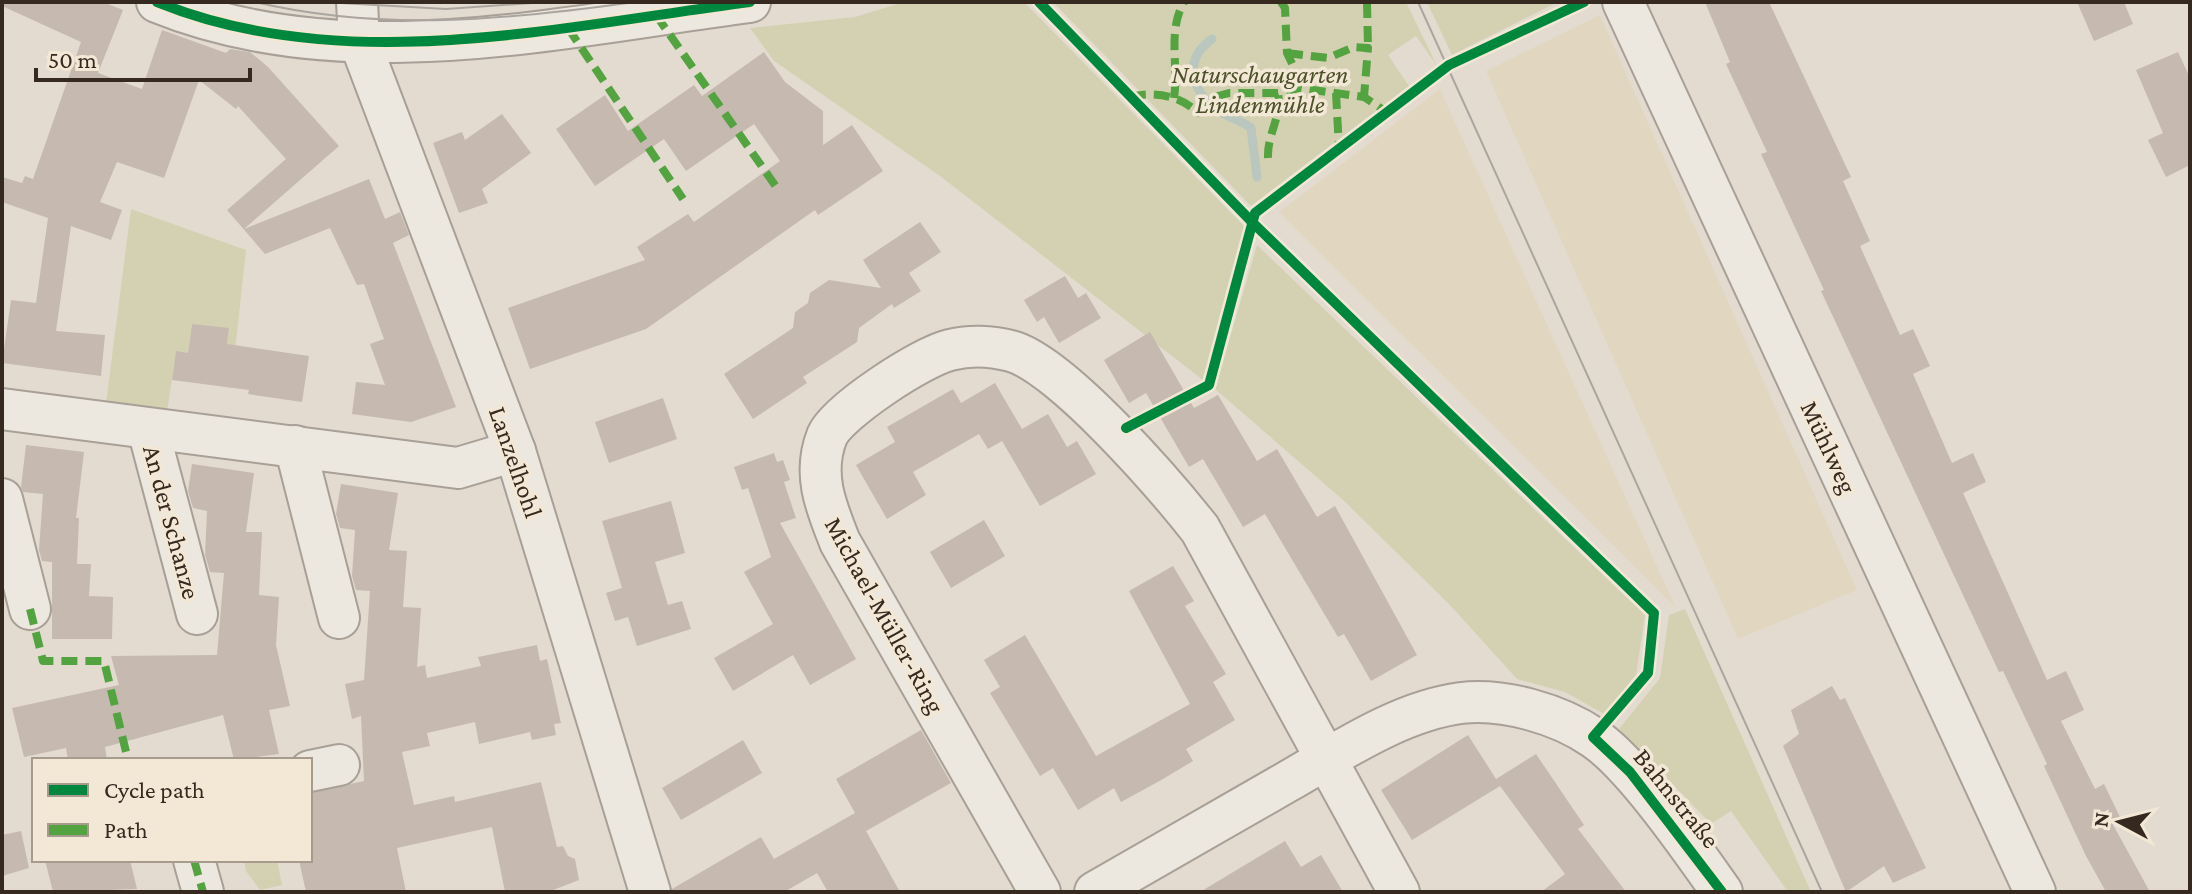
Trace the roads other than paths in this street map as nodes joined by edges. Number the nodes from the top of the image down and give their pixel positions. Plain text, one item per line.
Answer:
1 (157, 2) edge
2 (750, 2) edge
3 (1623, 2) edge
4 (358, 21) edge
5 (2, 409) edge
6 (148, 429) junction
7 (295, 446) junction
8 (515, 451) junction
9 (2, 499) edge
10 (30, 609) dead end
11 (197, 614) dead end
12 (339, 618) dead end
13 (1324, 761) junction
14 (195, 862) edge
15 (203, 892) edge
16 (650, 892) edge
17 (1040, 892) edge
18 (1095, 892) edge
19 (1399, 892) edge
20 (1722, 892) edge
21 (2035, 892) edge

1 - 4 street
2 - 4 street
3 - 21 street, Mühlweg
4 - 8 street, Lanzelhohl
5 - 6 street, An der Schanze
6 - 7 street, An der Schanze
6 - 11 street, An der Schanze
7 - 8 street, An der Schanze
7 - 12 street
8 - 16 street, Lanzelhohl
9 - 10 street
13 - 17 street, Michael-Müller-Ring
13 - 18 street, Bahnstraße
13 - 19 street, Michael-Müller-Ring
13 - 20 street, Bahnstraße
14 - 15 street

